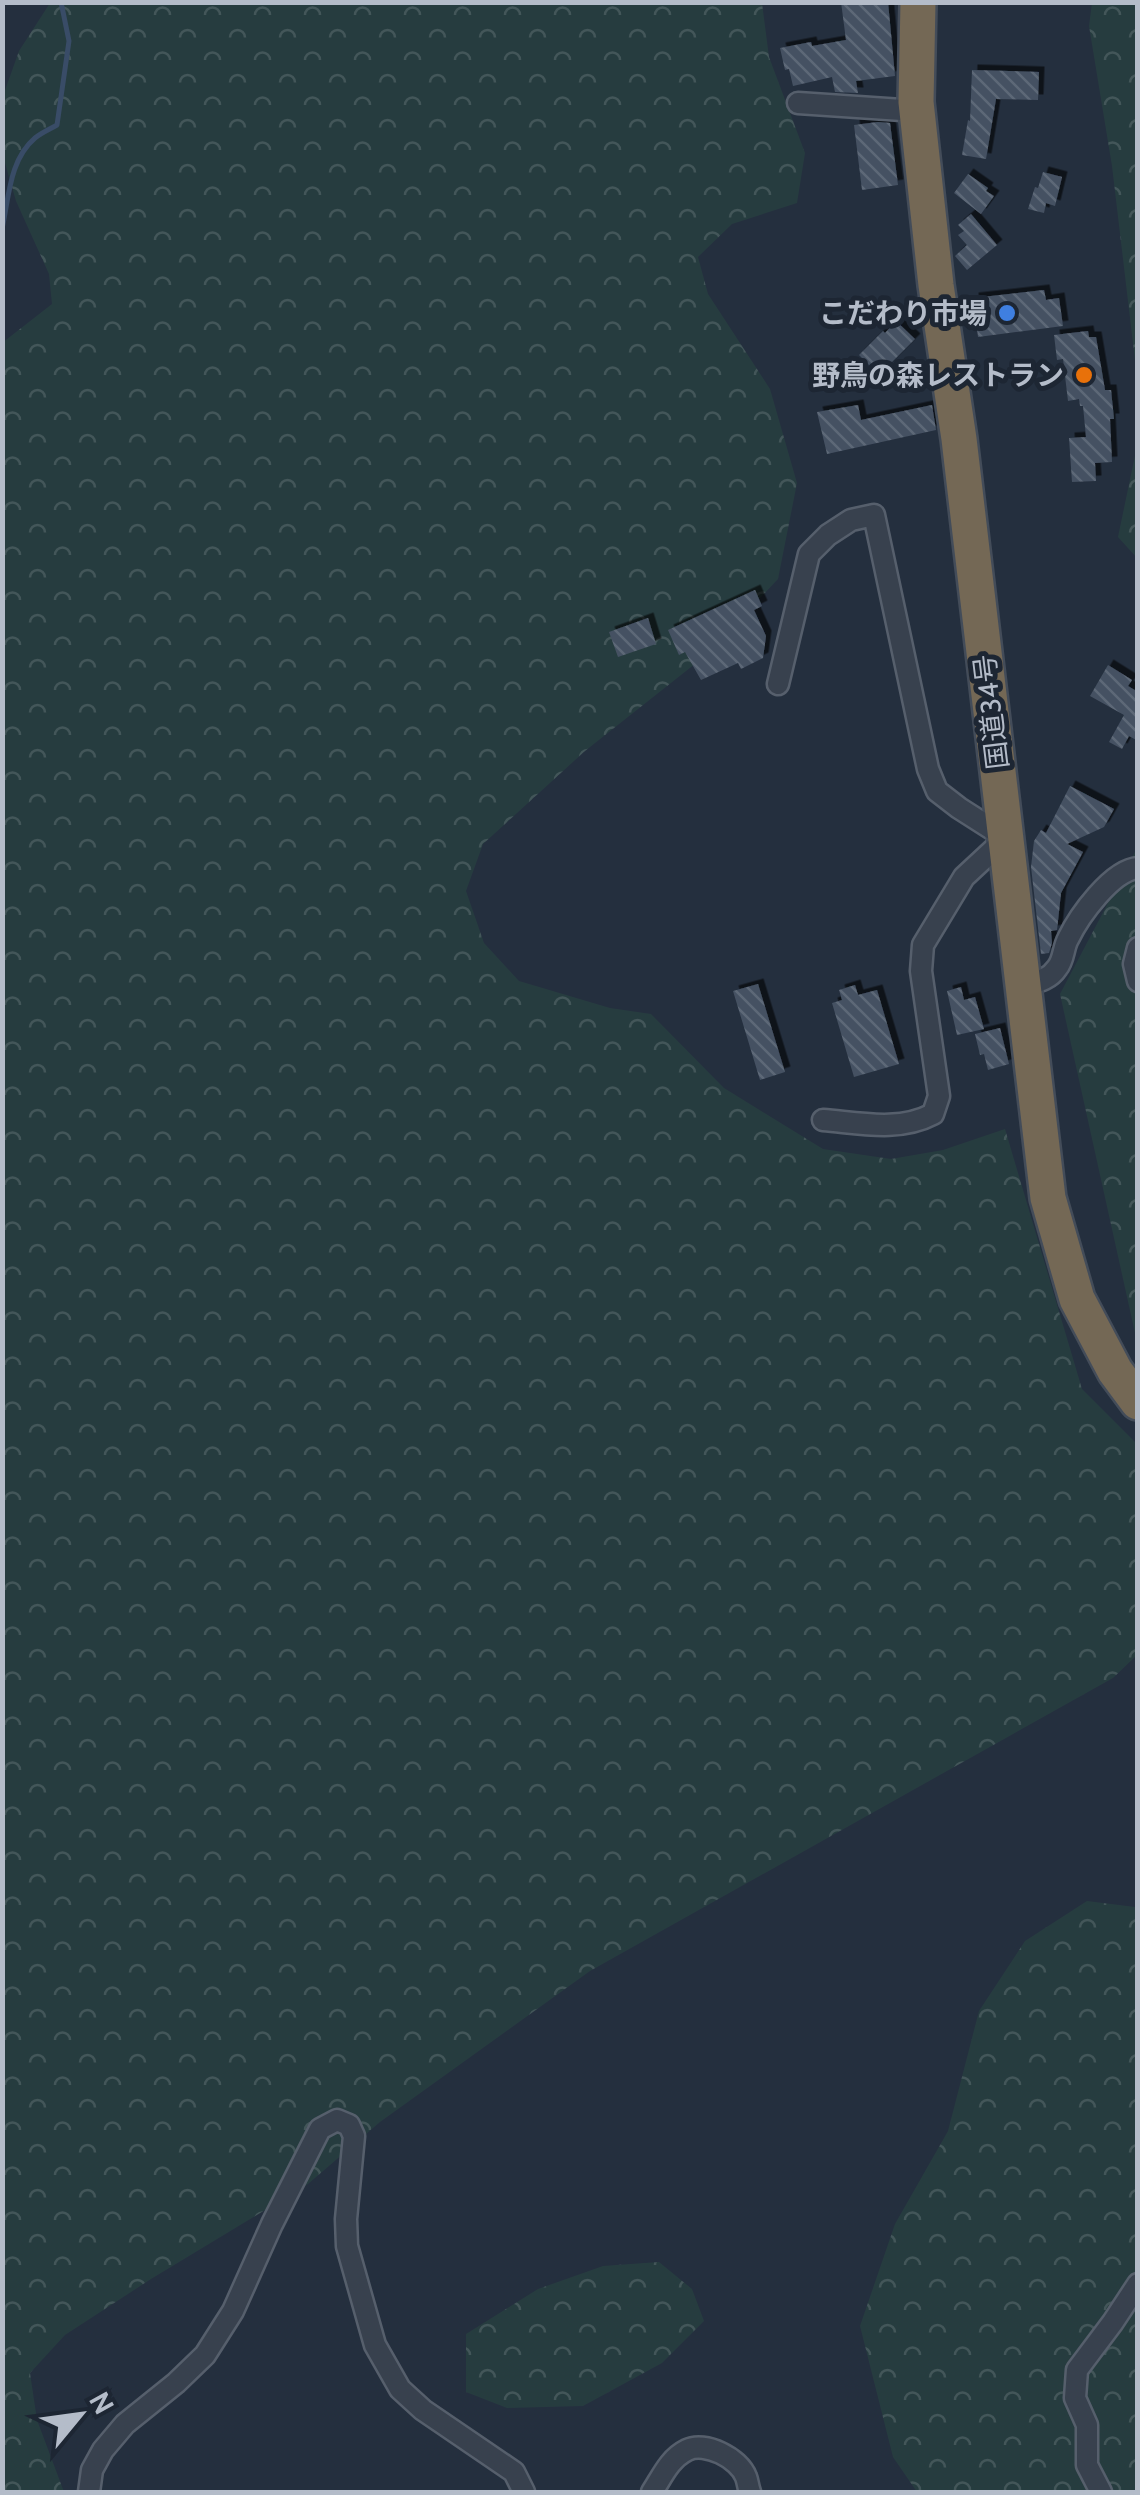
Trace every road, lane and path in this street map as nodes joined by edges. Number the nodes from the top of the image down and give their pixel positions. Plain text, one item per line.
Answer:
1 (918, 2) edge
2 (798, 103) dead end
3 (917, 111) junction
4 (778, 684) dead end
5 (1006, 838) junction
6 (1138, 868) edge
7 (1138, 948) edge
8 (1138, 981) edge
9 (1023, 986) junction
10 (823, 1120) dead end
11 (1138, 1402) edge
12 (1138, 2284) edge
13 (89, 2492) edge
14 (524, 2492) edge
15 (652, 2492) edge
16 (750, 2492) edge
17 (1101, 2492) edge

1 - 3 highway, 国道34号
2 - 3 street
3 - 5 highway, 国道34号
4 - 5 street
5 - 9 highway, 国道34号
5 - 10 street
6 - 9 street
7 - 8 street
9 - 11 highway, 国道34号
12 - 17 street
13 - 14 street
15 - 16 street

